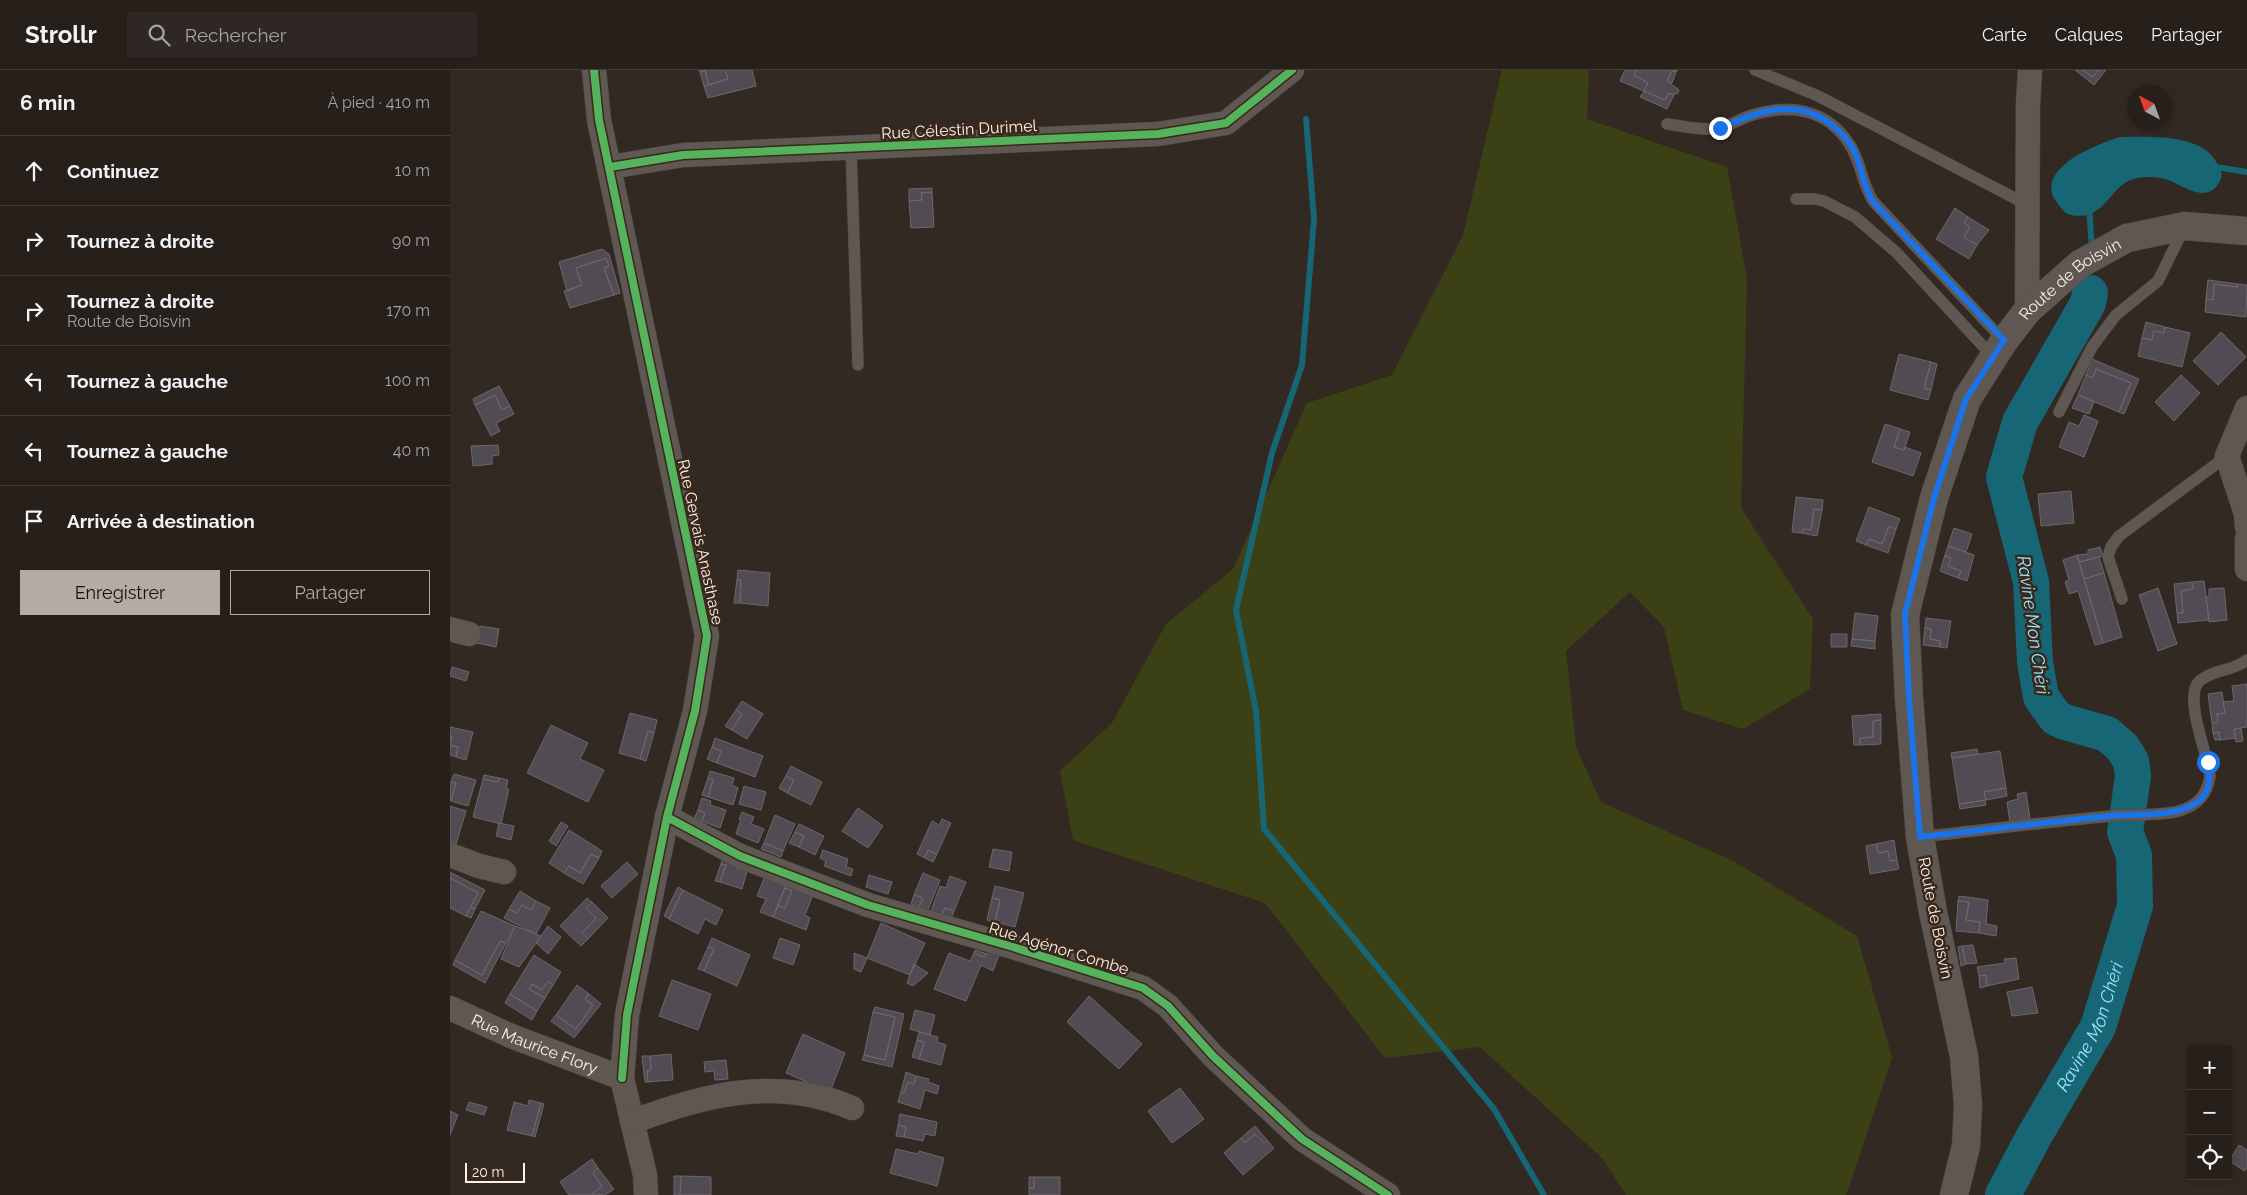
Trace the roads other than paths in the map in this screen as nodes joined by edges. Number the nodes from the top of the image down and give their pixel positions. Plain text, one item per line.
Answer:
1 (594, 70) edge
2 (1292, 70) edge
3 (1755, 70) edge
4 (2030, 70) edge
5 (1667, 124) dead end
6 (851, 148) junction
7 (610, 167) junction
8 (1796, 199) dead end
9 (2028, 205) junction
10 (2185, 226) junction
11 (2247, 231) edge
12 (2027, 310) junction
13 (1999, 349) junction
14 (858, 365) dead end
15 (2247, 408) edge
16 (2059, 412) dead end
17 (2226, 456) junction
18 (2247, 526) edge
19 (2247, 539) edge
20 (2247, 569) edge
21 (2122, 599) dead end
22 (2247, 660) edge
23 (667, 818) junction
24 (1920, 837) junction
25 (450, 855) edge
26 (504, 872) dead end
27 (450, 1008) edge
28 (622, 1078) junction
29 (852, 1108) dead end
30 (632, 1122) junction
31 (646, 1195) edge
32 (1388, 1195) edge
33 (1954, 1195) edge

1 - 7 street, Rue Gervais Anasthase
2 - 6 street, Rue Célestin Durimel
3 - 9 lane
4 - 9 street
5 - 13 lane
6 - 7 street, Rue Célestin Durimel
6 - 14 lane
7 - 23 street, Rue Gervais Anasthase
8 - 13 lane
9 - 12 street
10 - 11 main road, Route de Boisvin
10 - 12 main road, Route de Boisvin
10 - 16 lane
12 - 13 main road, Route de Boisvin
13 - 24 main road, Route de Boisvin
15 - 17 street
17 - 18 street
17 - 21 lane
19 - 20 street
22 - 24 lane
23 - 28 street, Rue Gervais Anasthase
23 - 32 street, Rue Agénor Combe
24 - 33 main road, Route de Boisvin
25 - 26 street
27 - 28 street, Rue Maurice Flory
28 - 30 street
29 - 30 street
30 - 31 street

